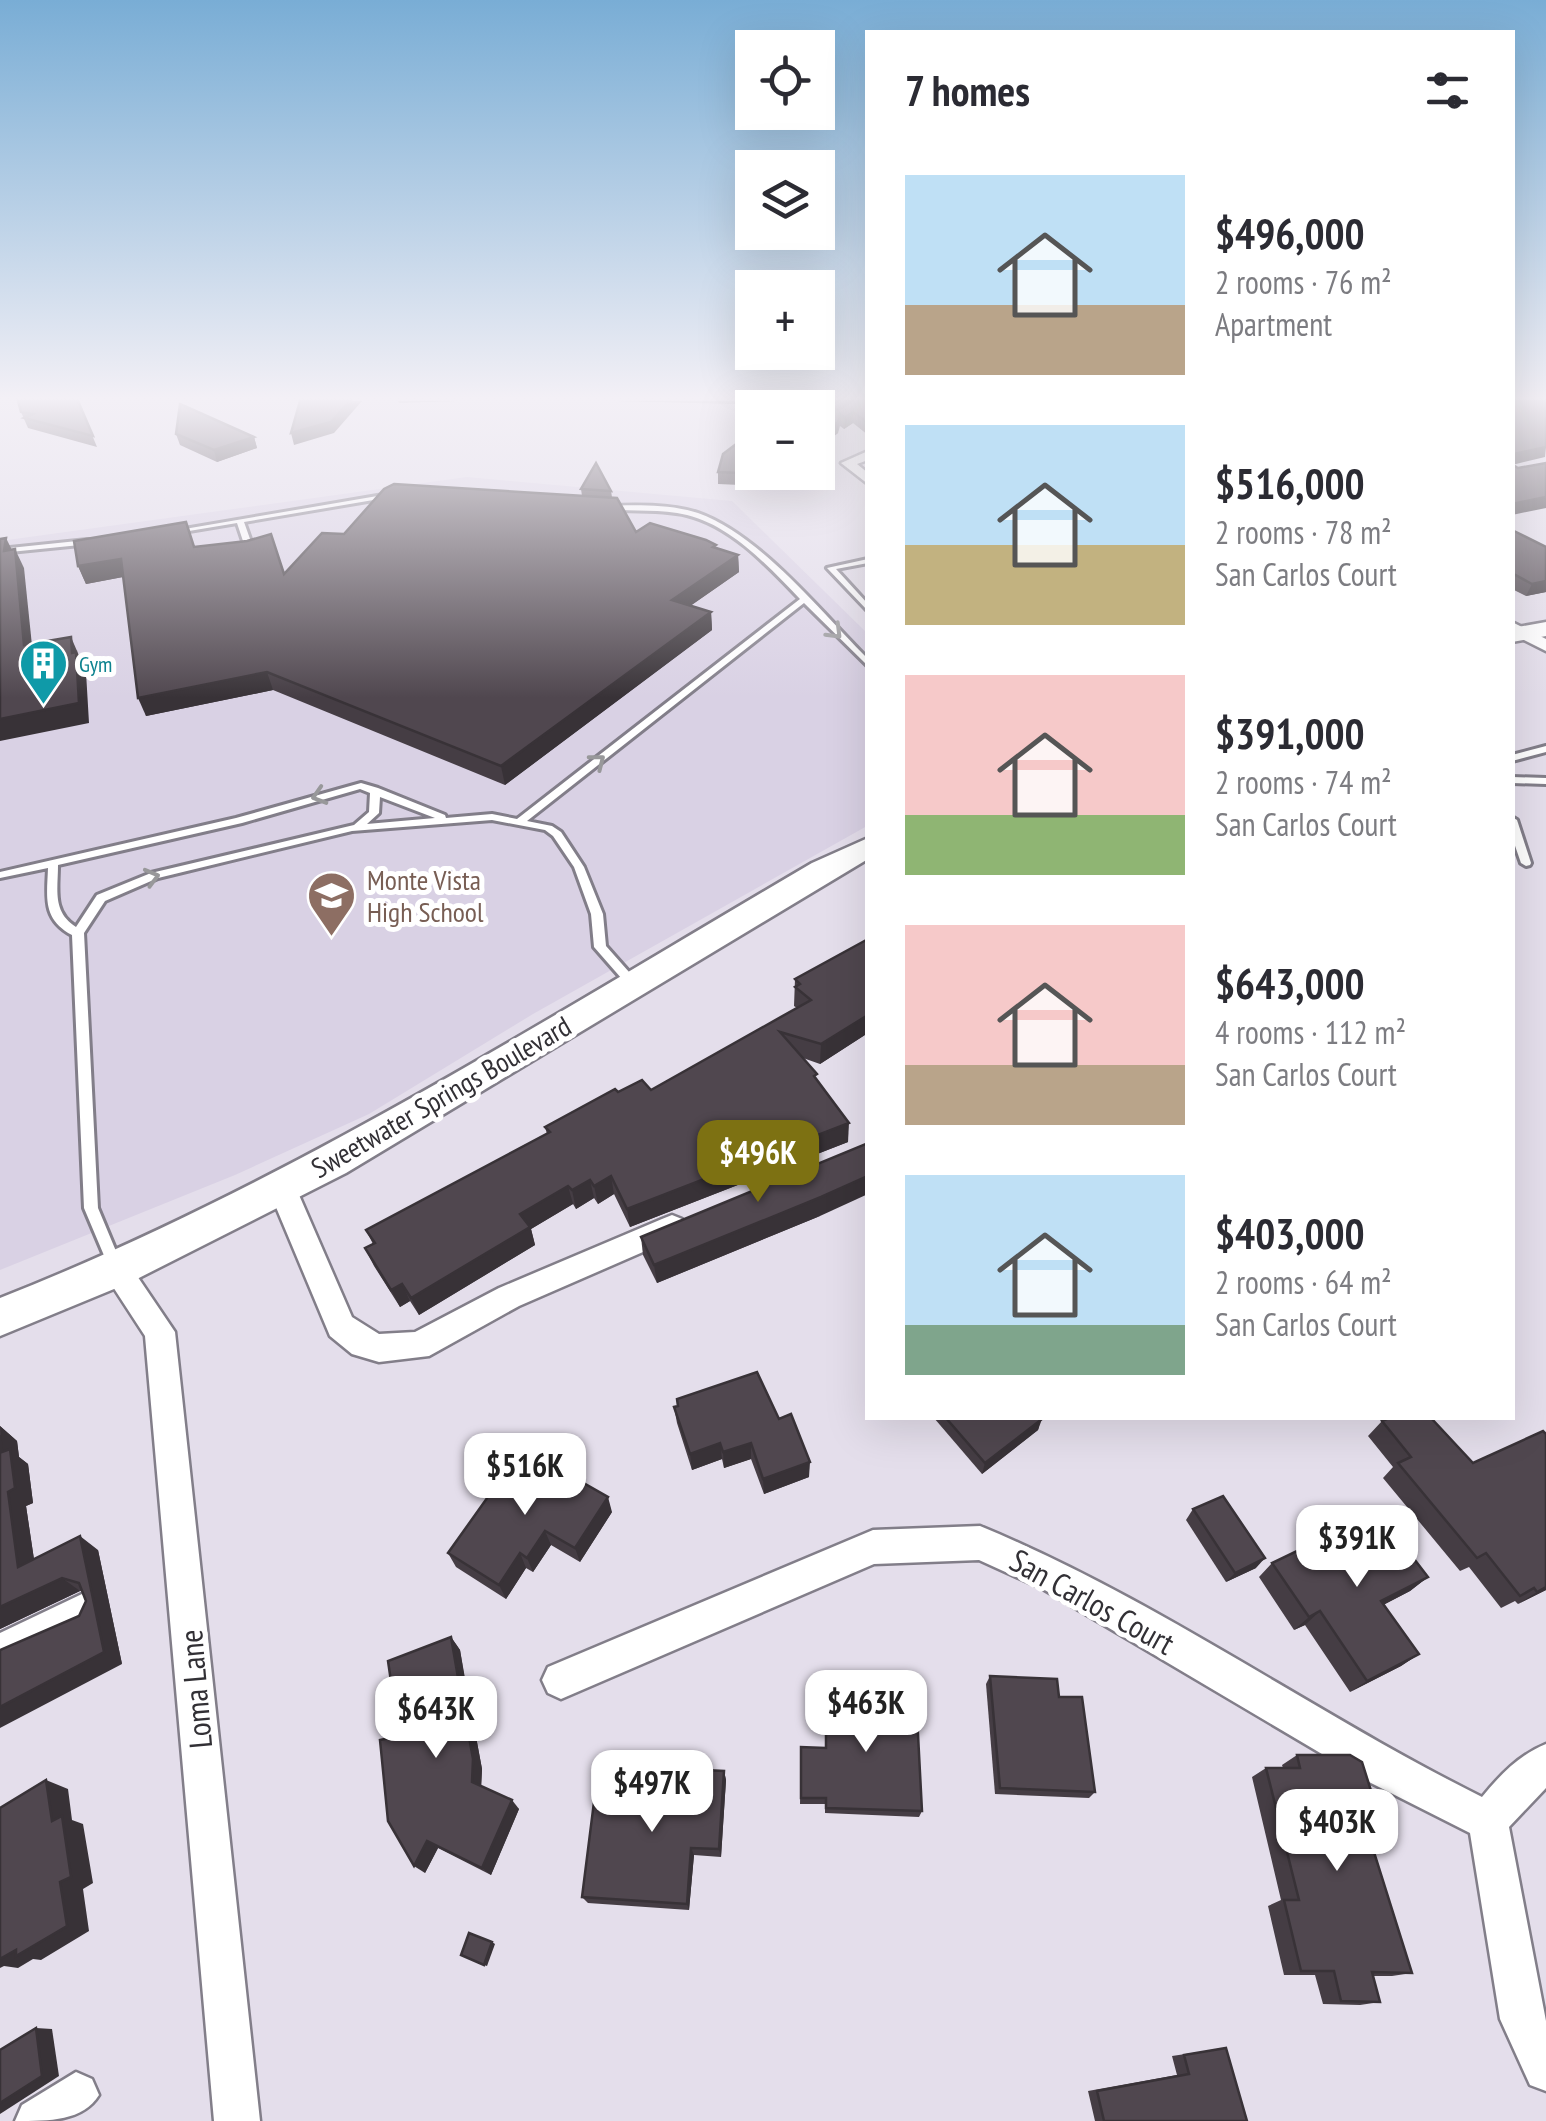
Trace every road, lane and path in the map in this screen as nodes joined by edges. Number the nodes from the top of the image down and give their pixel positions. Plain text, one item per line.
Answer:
1 (368, 500) edge
2 (593, 507) edge
3 (240, 521) junction
4 (155, 535) edge
5 (97, 541) edge
6 (0, 551) edge
7 (252, 553) edge
8 (865, 561) edge
9 (804, 600) junction
10 (865, 606) edge
11 (1524, 631) edge
12 (1546, 646) edge
13 (865, 661) edge
14 (1546, 750) edge
15 (1515, 757) edge
16 (1515, 780) edge
17 (1546, 780) edge
18 (375, 790) junction
19 (444, 818) junction
20 (521, 821) junction
21 (352, 828) junction
22 (1515, 829) edge
23 (865, 849) edge
24 (1526, 862) dead end
25 (53, 863) junction
26 (0, 876) edge
27 (78, 933) junction
28 (634, 985) junction
29 (282, 1188) junction
30 (691, 1219) edge
31 (117, 1270) junction
32 (0, 1317) edge
33 (82, 1612) edge
34 (0, 1652) edge
35 (561, 1680) dead end
36 (1546, 1763) edge
37 (1488, 1821) junction
38 (1546, 2069) edge
39 (76, 2095) dead end
40 (38, 2121) edge
41 (237, 2121) edge

1 - 3 lane
2 - 9 lane
3 - 4 lane
3 - 7 lane
5 - 6 lane
8 - 10 lane
9 -> 13 lane
20 -> 9 lane
11 - 12 street
14 - 15 lane
16 - 17 lane
18 - 19 lane
18 - 21 lane
18 -> 25 lane
19 - 20 lane
19 - 21 lane
20 - 28 lane
27 -> 21 lane
22 - 24 lane
23 - 28 main road, Sweetwater Springs Boulevard
25 - 26 lane
25 - 27 lane
27 - 31 lane
28 - 29 main road, Sweetwater Springs Boulevard
29 - 30 street
29 - 31 main road, Sweetwater Springs Boulevard
31 - 32 main road, Sweetwater Springs Boulevard
31 - 41 street, Loma Lane
33 - 34 street
35 - 37 street, San Carlos Court
36 - 37 street
37 - 38 street
39 - 40 street

